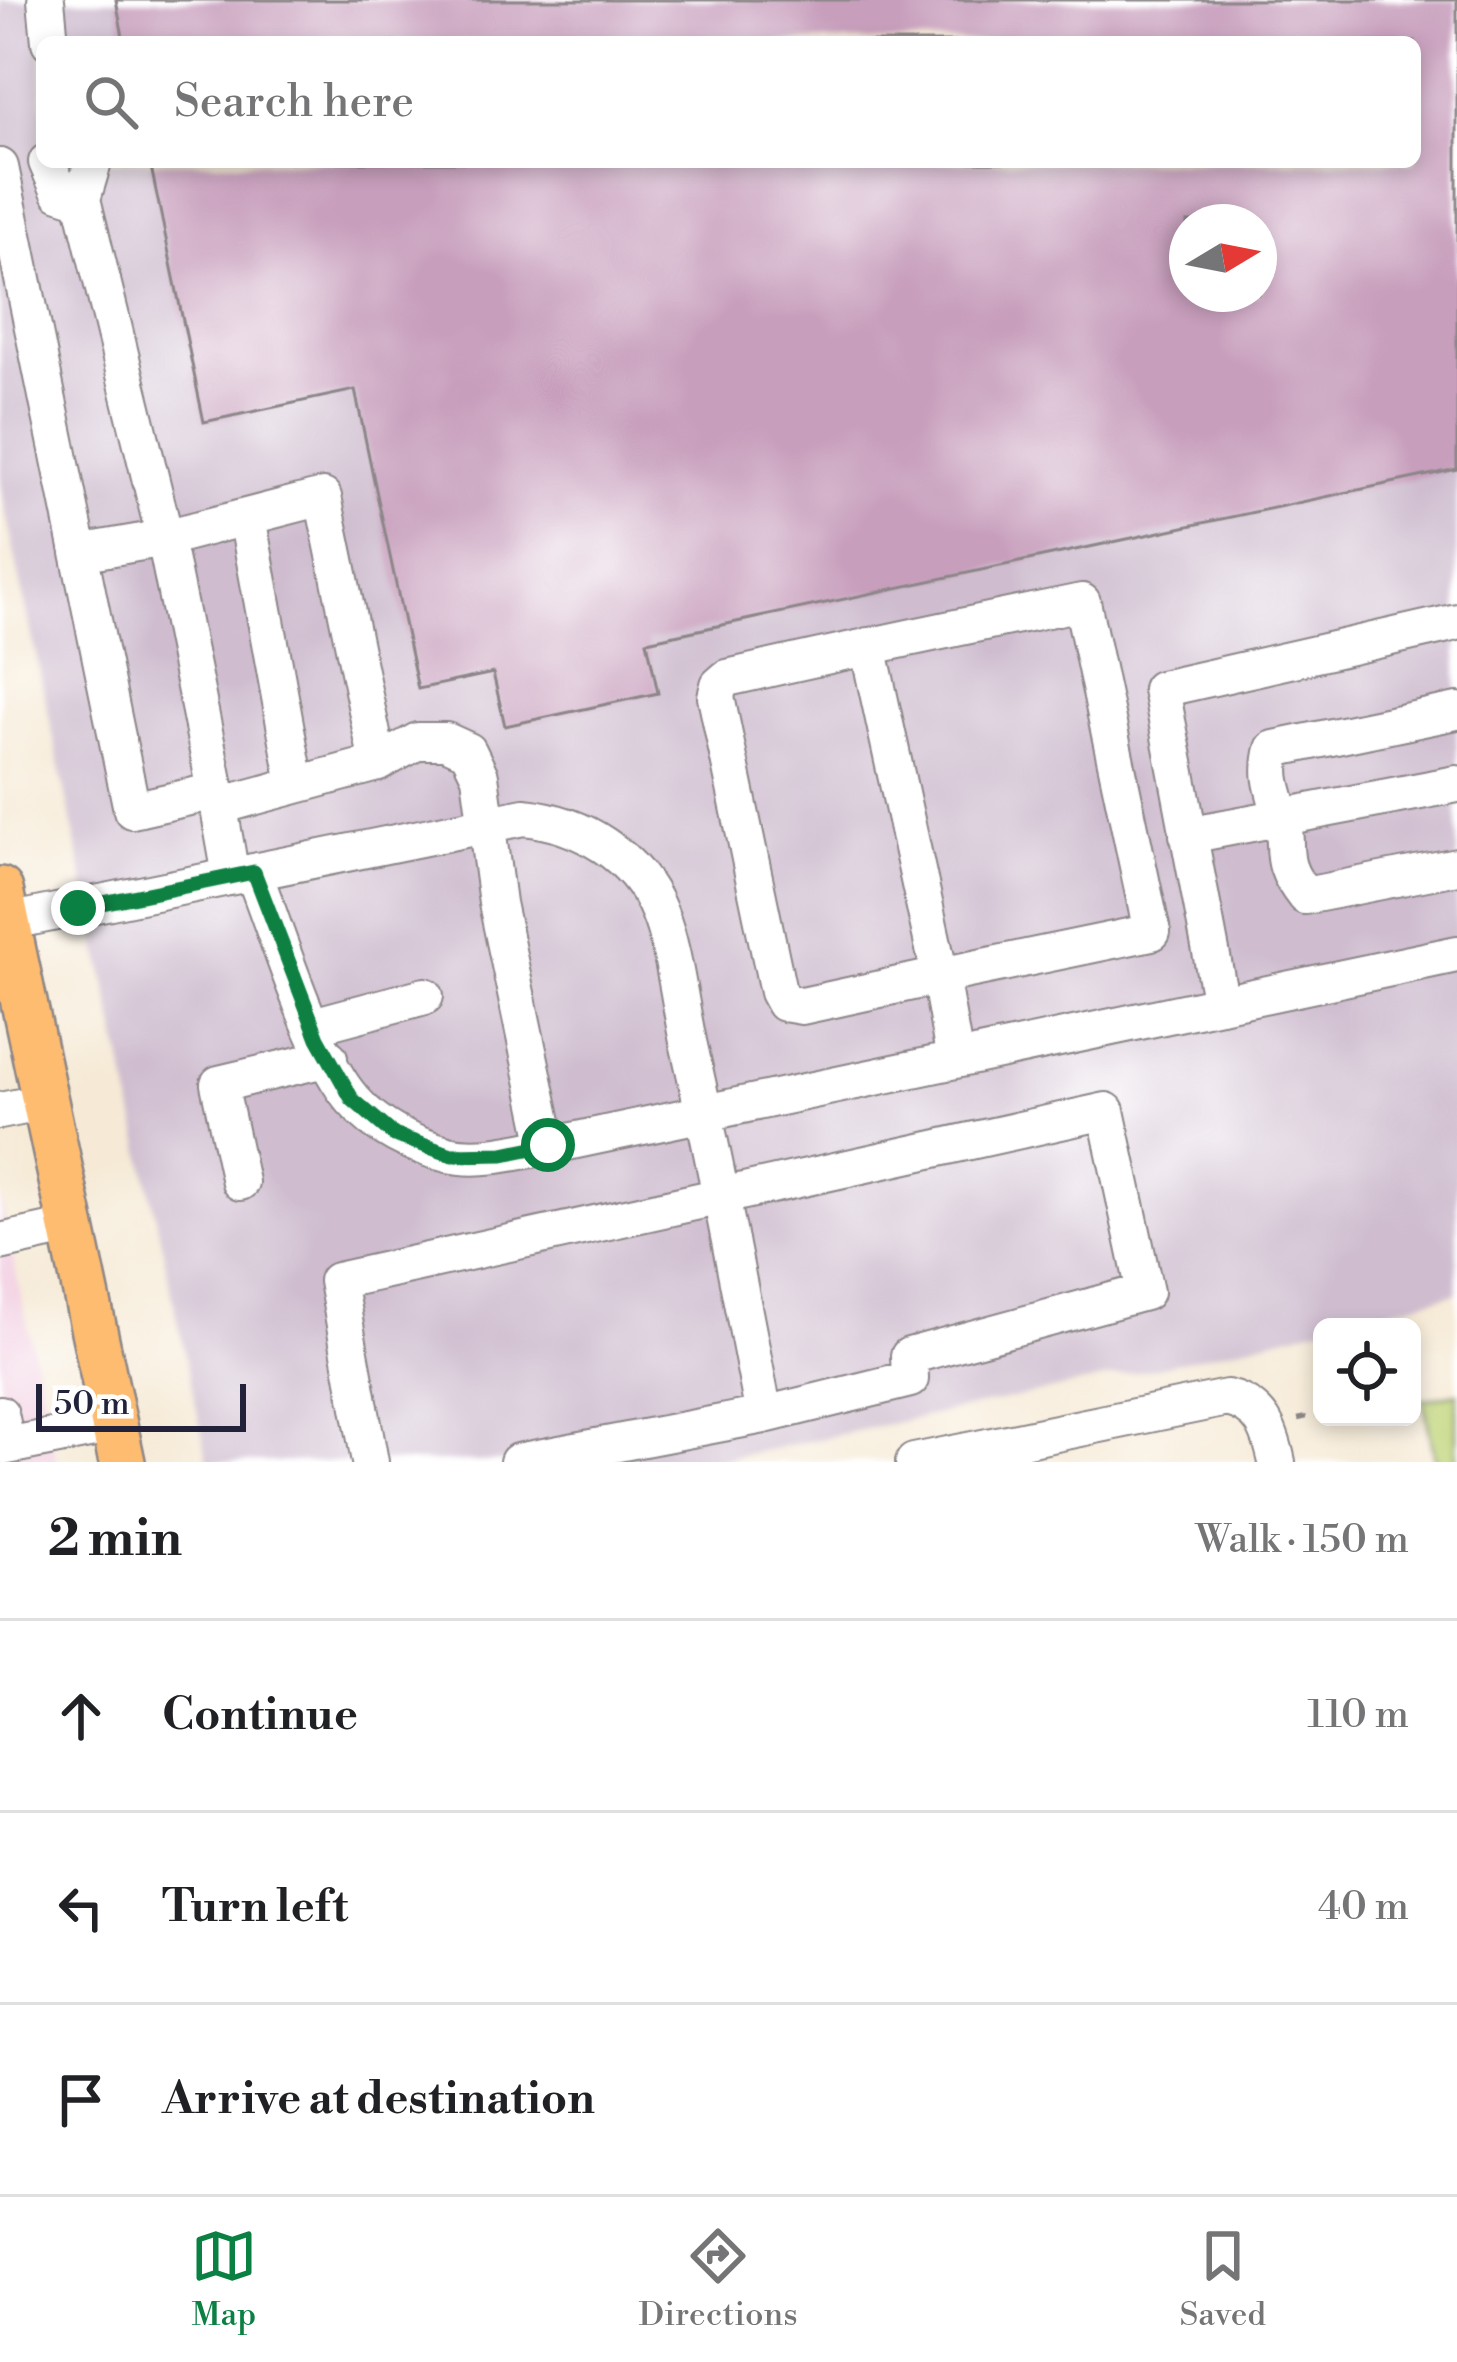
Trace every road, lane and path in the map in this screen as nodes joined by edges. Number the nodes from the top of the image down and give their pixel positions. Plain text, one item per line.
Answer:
1 (46, 0) edge
2 (49, 36) edge
3 (0, 167) edge
4 (50, 168) edge
5 (92, 168) edge
6 (82, 199) junction
7 (247, 517) junction
8 (165, 538) junction
9 (79, 553) junction
10 (1457, 622) edge
11 (868, 646) junction
12 (1457, 711) edge
13 (378, 763) junction
14 (296, 784) junction
15 (1457, 784) edge
16 (218, 798) junction
17 (1282, 817) junction
18 (489, 823) junction
19 (1188, 835) junction
20 (1457, 866) edge
21 (242, 874) junction
22 (6, 936) edge
23 (1457, 954) edge
24 (940, 976) junction
25 (425, 996) dead end
26 (1221, 1004) junction
27 (321, 1042) junction
28 (956, 1060) junction
29 (45, 1102) junction
30 (0, 1111) edge
31 (704, 1113) junction
32 (548, 1145) junction
33 (240, 1182) dead end
34 (722, 1199) junction
35 (72, 1226) junction
36 (0, 1242) edge
37 (1421, 1397) edge
38 (1423, 1400) dead end
39 (764, 1415) junction
40 (1313, 1416) edge
41 (1293, 1420) dead end
42 (2, 1436) edge
43 (118, 1444) edge
44 (702, 1445) edge
45 (370, 1462) edge
46 (518, 1462) edge
47 (914, 1462) edge
48 (1276, 1462) edge

1 - 2 street
3 - 9 street
4 - 6 street
5 - 6 street
6 - 8 street
7 - 8 street
7 - 13 street
7 - 14 street
8 - 9 street
8 - 16 street
9 - 16 street
10 - 19 street
11 - 24 street
11 - 24 street
11 - 24 street
12 - 17 street
13 - 14 street
13 - 18 street
14 - 16 street
15 - 17 street
16 - 21 street
17 - 19 street
17 - 20 street
18 - 21 street
18 - 31 street
18 - 32 street
19 - 26 street
21 - 22 street
21 - 27 street
22 - 29 main road
23 - 26 street
24 - 28 street
25 - 27 street
26 - 28 street
27 - 32 street
27 - 33 street
28 - 31 street
29 - 30 street
29 - 35 main road
31 - 32 street
31 - 34 street
34 - 39 street
34 - 39 street
34 - 45 street
35 - 36 street
35 - 43 main road
37 - 38 path
39 - 44 street
40 - 41 path
42 - 43 street
44 - 46 street
47 - 48 street

